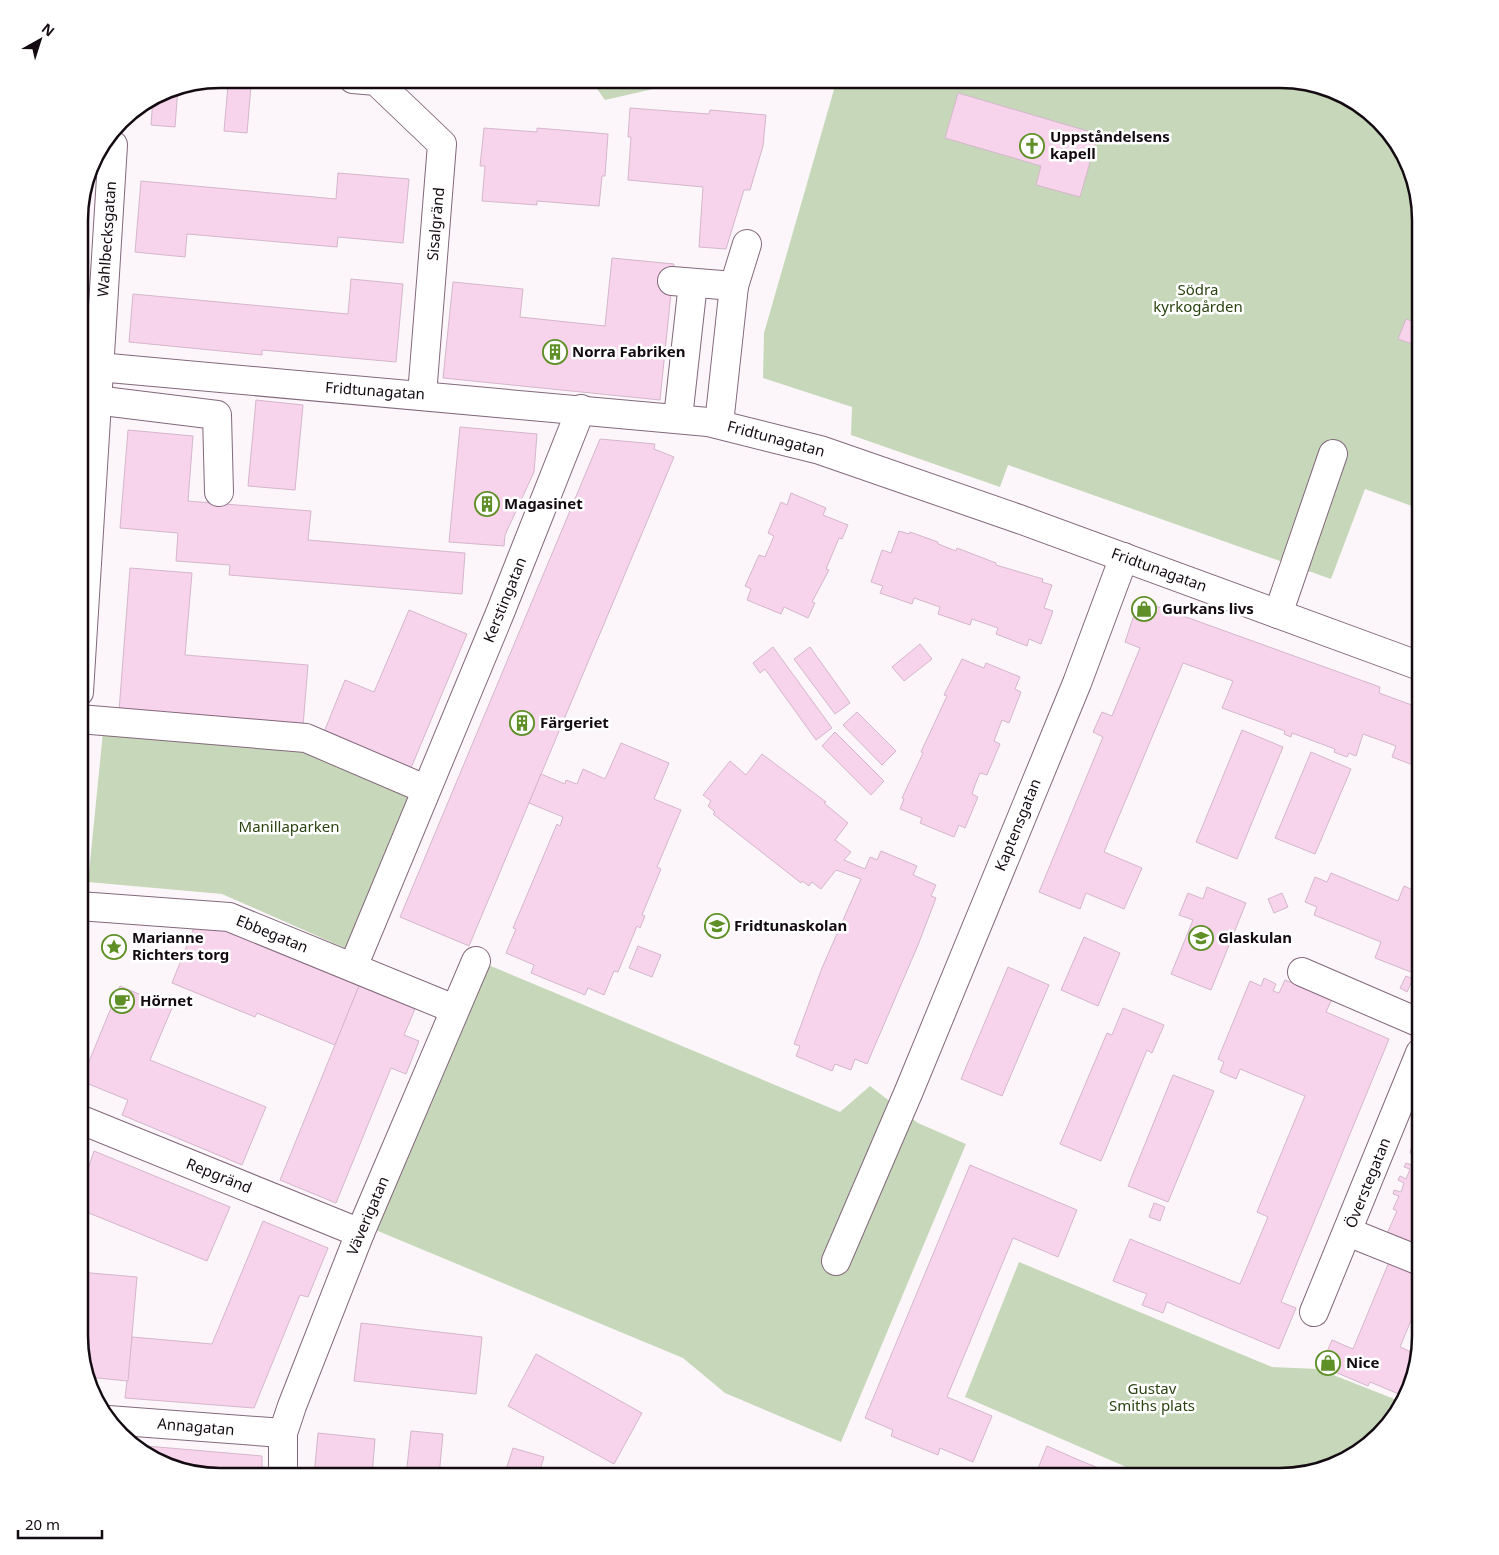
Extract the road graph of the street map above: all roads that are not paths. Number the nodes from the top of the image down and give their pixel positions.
1 (374, 88) edge
2 (108, 150) edge
3 (747, 244) dead end
4 (734, 286) junction
5 (98, 367) junction
6 (88, 395) edge
7 (422, 395) junction
8 (88, 398) edge
9 (581, 409) junction
10 (678, 418) junction
11 (720, 424) junction
12 (1333, 454) dead end
13 (219, 492) dead end
14 (1124, 557) junction
15 (1278, 614) junction
16 (1412, 663) edge
17 (88, 720) edge
18 (425, 789) junction
19 (88, 907) edge
20 (476, 961) dead end
21 (352, 967) junction
22 (1302, 972) dead end
23 (454, 1009) junction
24 (1412, 1020) edge
25 (1412, 1074) edge
26 (88, 1123) edge
27 (1348, 1232) junction
28 (360, 1233) junction
29 (1412, 1258) edge
30 (836, 1261) dead end
31 (1314, 1312) dead end
32 (119, 1421) edge
33 (283, 1433) junction
34 (283, 1468) edge

1 - 7 street, Sisalgränd
2 - 5 street, Wahlbecksgatan
3 - 4 street
4 - 10 street
4 - 11 street
5 - 6 street, Wahlbecksgatan
5 - 7 street, Fridtunagatan
7 - 9 street, Fridtunagatan
8 - 13 street
9 - 10 street, Fridtunagatan
9 - 18 street, Kerstingatan
10 - 11 street, Fridtunagatan
11 - 14 street, Fridtunagatan
12 - 15 street
14 - 15 street, Fridtunagatan
14 - 30 street, Kaptensgatan
15 - 16 street, Fridtunagatan
17 - 18 street
18 - 21 street, Kerstingatan
19 - 21 street, Ebbegatan
20 - 23 street, Väverigatan
21 - 23 street, Ebbegatan
22 - 24 street
23 - 28 street, Väverigatan
25 - 27 street, Överstegatan
26 - 28 street, Repgränd
27 - 29 street
27 - 31 street, Överstegatan
28 - 33 street, Väverigatan
32 - 33 street, Annagatan
33 - 34 street, Väverigatan

